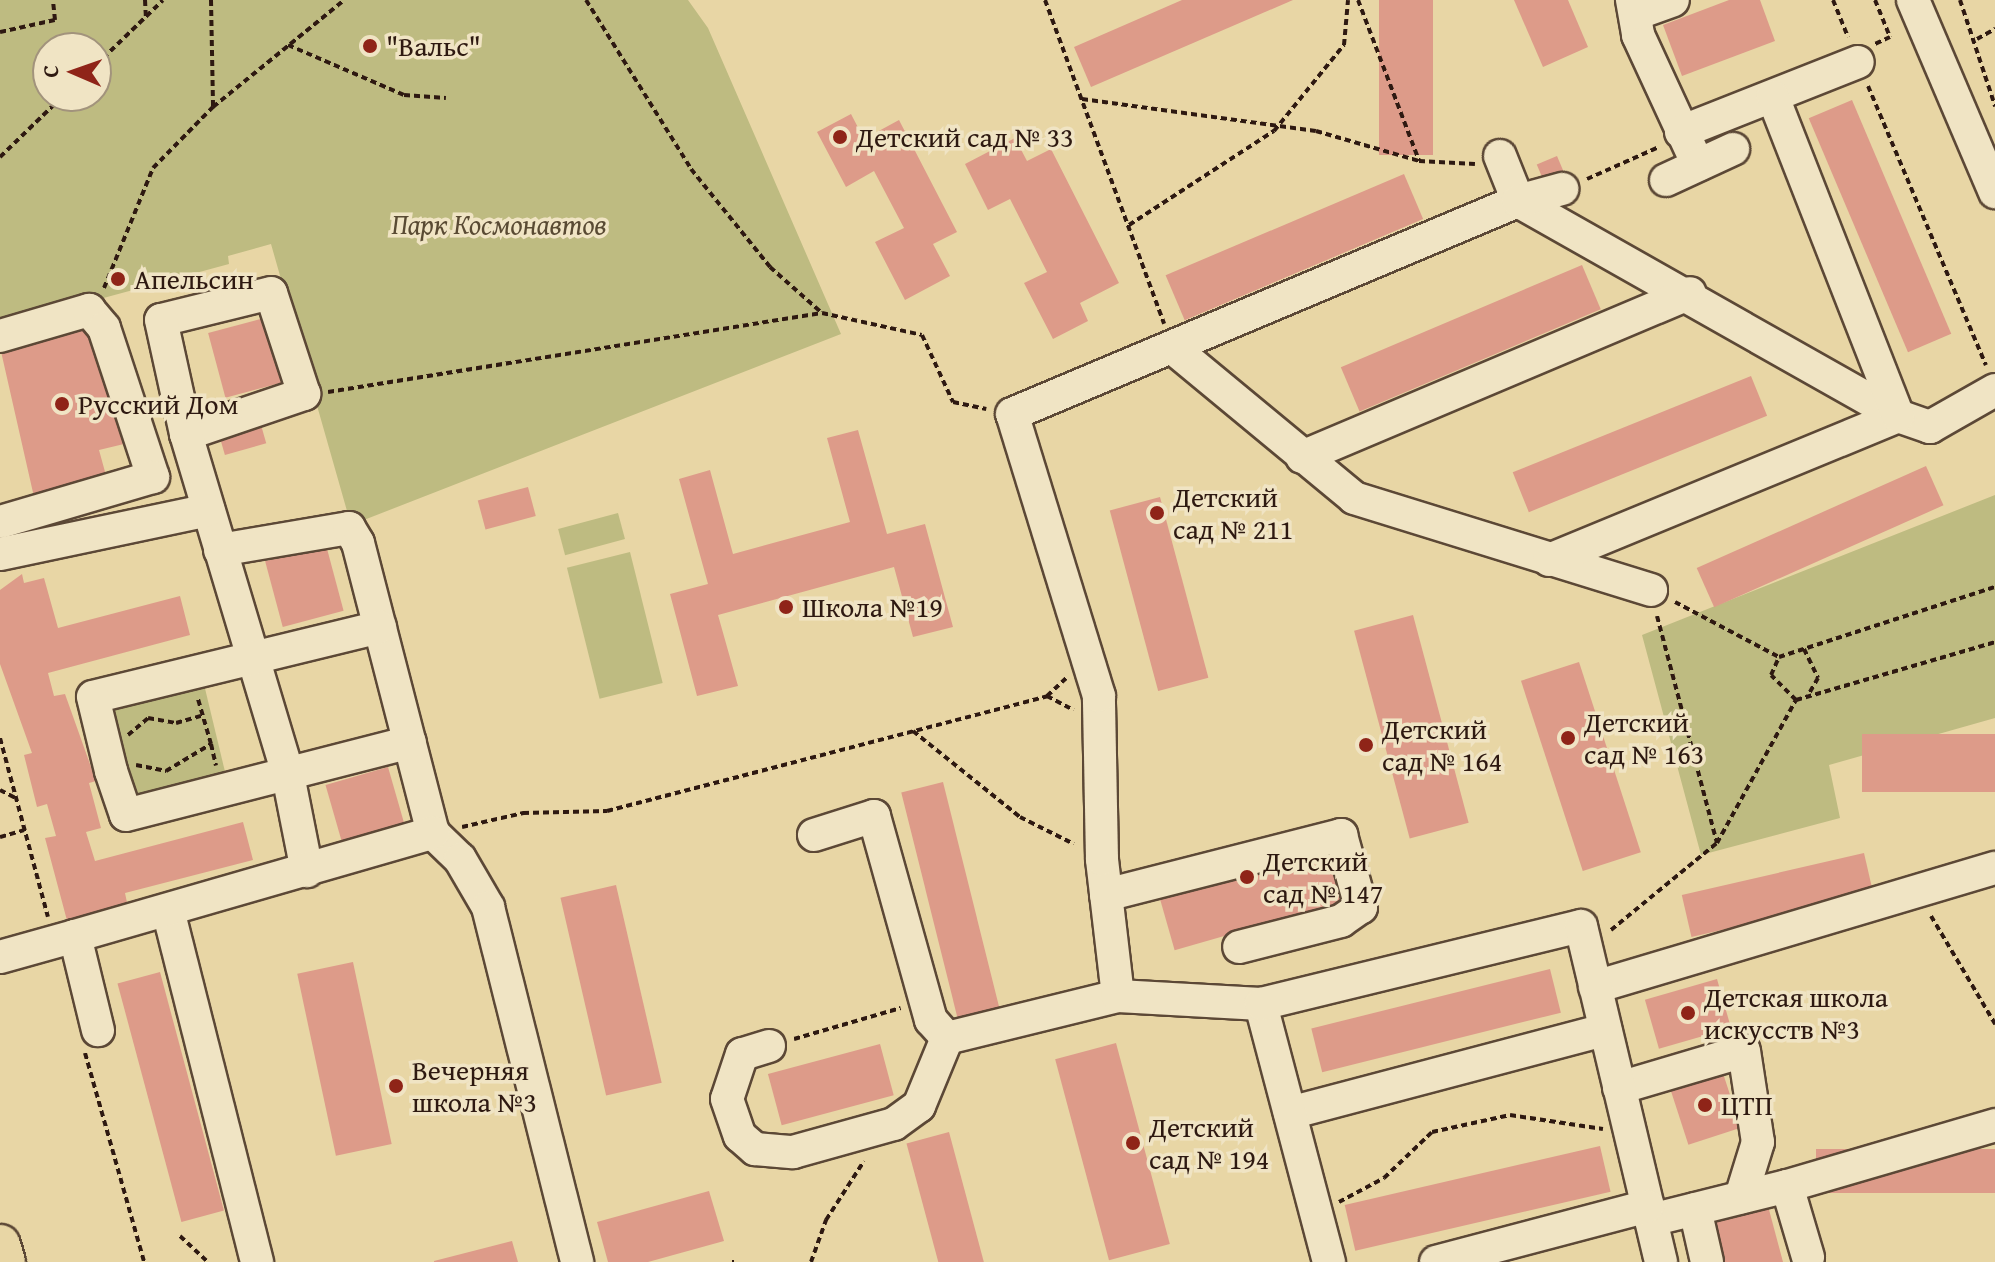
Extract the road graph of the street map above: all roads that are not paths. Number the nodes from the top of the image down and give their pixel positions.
1 (1673, 0) edge
2 (1913, 0) edge
3 (1635, 6) edge
4 (1856, 57) road end
5 (1773, 97) junction
6 (1681, 132) junction
7 (1733, 149) dead end
8 (1500, 156) road end
9 (1698, 165) junction
10 (1992, 175) edge
11 (1666, 180) dead end
12 (1562, 189) road end
13 (1518, 201) junction
14 (1690, 293) junction
15 (0, 336) edge
16 (1173, 348) junction
17 (1992, 381) edge
18 (1898, 416) junction
19 (186, 434) junction
20 (1302, 457) junction
21 (208, 510) junction
22 (0, 522) edge
23 (220, 550) junction
24 (0, 554) edge
25 (1549, 560) junction
26 (1651, 590) road end
27 (380, 627) junction
28 (252, 658) junction
29 (410, 742) junction
30 (288, 775) junction
31 (433, 833) junction
32 (814, 835) dead end
33 (1995, 868) edge
34 (307, 871) junction
35 (1106, 895) junction
36 (169, 914) junction
37 (75, 936) junction
38 (1239, 947) dead end
39 (0, 957) edge
40 (1595, 987) junction
41 (1118, 996) junction
42 (1261, 1004) junction
43 (98, 1030) dead end
44 (1605, 1030) junction
45 (947, 1038) junction
46 (769, 1046) road end
47 (1619, 1088) junction
48 (1290, 1113) junction
49 (1995, 1125) edge
50 (1787, 1186) junction
51 (1741, 1197) junction
52 (1695, 1209) junction
53 (1649, 1213) junction
54 (0, 1245) edge
55 (1808, 1257) dead end
56 (5, 1262) edge
57 (257, 1262) edge
58 (577, 1262) edge
59 (1329, 1262) edge
60 (1436, 1262) edge
61 (1661, 1262) edge
62 (1707, 1262) edge

1 - 3 street
2 - 10 street
3 - 6 street
4 - 5 street
5 - 6 street
5 - 18 street
6 - 9 street
7 - 9 street
8 - 13 street
9 - 11 street
12 - 13 street
13 - 14 street
13 - 16 street
14 - 18 street
14 - 20 street
15 - 22 street
16 - 20 street
16 - 35 street
17 - 18 street
18 - 25 street
19 - 19 street
19 - 21 street
20 - 25 street
21 - 23 street
21 - 24 street
23 - 27 street
23 - 28 street
25 - 26 street
27 - 28 street
27 - 29 street
28 - 30 street
28 - 30 street
29 - 30 street
29 - 31 street
30 - 34 street
31 - 34 street
31 - 58 street
32 - 45 street
33 - 40 street
34 - 36 street
35 - 38 street
35 - 41 street
36 - 37 street
36 - 57 street
37 - 39 street
37 - 43 street
40 - 42 street
40 - 44 street
41 - 42 street
41 - 45 street
42 - 48 street
44 - 47 street
44 - 48 street
45 - 46 street
47 - 51 street
47 - 53 street
48 - 59 street
49 - 50 street
50 - 51 street
50 - 55 street
51 - 52 street
52 - 53 street
52 - 62 street
53 - 60 street
53 - 61 street
54 - 56 main road

